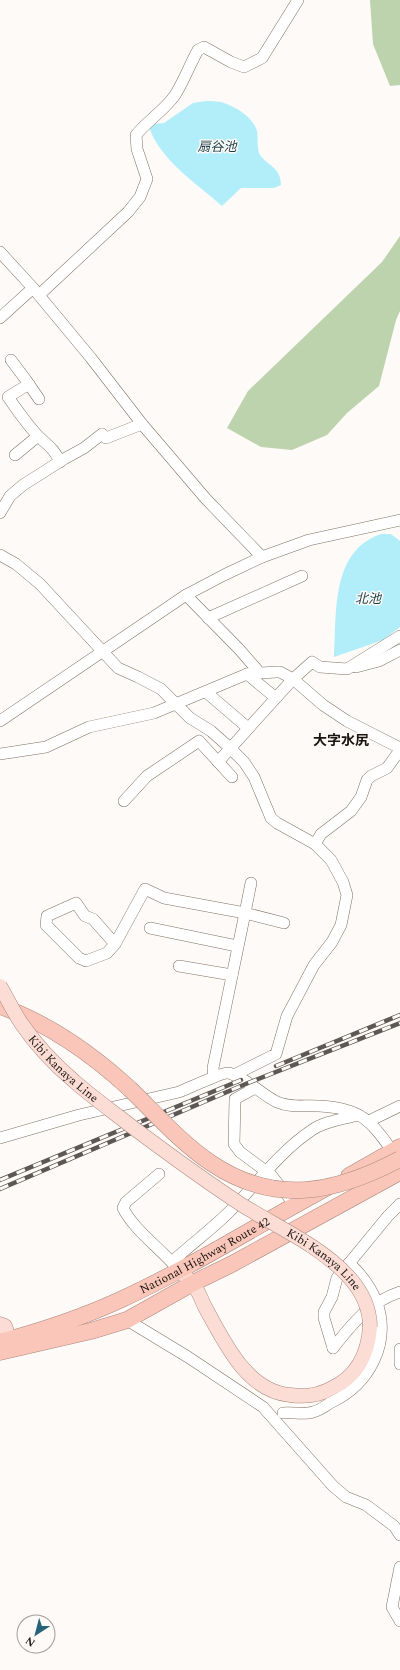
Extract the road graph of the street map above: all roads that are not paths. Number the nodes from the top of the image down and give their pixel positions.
1 (298, 0) edge
2 (0, 252) edge
3 (36, 292) junction
4 (0, 318) edge
5 (11, 360) dead end
6 (29, 384) junction
7 (38, 399) dead end
8 (142, 424) junction
9 (38, 436) junction
10 (15, 455) dead end
11 (60, 462) junction
12 (1, 509) edge
13 (399, 521) edge
14 (0, 555) edge
15 (262, 557) junction
16 (302, 576) dead end
17 (186, 595) junction
18 (208, 618) junction
19 (400, 636) edge
20 (400, 650) edge
21 (101, 651) junction
22 (347, 669) junction
23 (259, 672) junction
24 (247, 674) junction
25 (293, 679) junction
26 (206, 692) junction
27 (276, 698) junction
28 (177, 705) junction
29 (0, 721) edge
30 (248, 728) junction
31 (230, 748) junction
32 (400, 749) edge
33 (0, 754) edge
34 (218, 762) junction
35 (232, 777) dead end
36 (124, 801) dead end
37 (315, 844) junction
38 (251, 883) dead end
39 (245, 913) junction
40 (284, 922) dead end
41 (150, 928) dead end
42 (115, 944) junction
43 (237, 946) junction
44 (179, 966) dead end
45 (232, 975) junction
46 (0, 986) edge
47 (0, 1006) edge
48 (234, 1075) junction
49 (214, 1077) junction
50 (254, 1088) junction
51 (400, 1106) edge
52 (358, 1114) junction
53 (369, 1121) junction
54 (0, 1138) edge
55 (398, 1155) edge
56 (267, 1172) junction
57 (400, 1172) edge
58 (159, 1174) dead end
59 (400, 1204) edge
60 (294, 1205) junction
61 (349, 1263) junction
62 (175, 1266) junction
63 (193, 1283) junction
64 (400, 1292) edge
65 (377, 1302) junction
66 (127, 1320) junction
67 (0, 1324) edge
68 (6, 1346) edge
69 (400, 1348) edge
70 (400, 1364) edge
71 (295, 1396) junction
72 (280, 1418) junction
73 (400, 1535) edge
74 (400, 1567) edge
75 (400, 1621) edge

1 - 3 street
2 - 3 street
3 - 4 street
3 - 8 street
5 - 6 street
6 - 7 street
6 - 9 street
8 - 11 street
8 - 15 street
9 - 10 street
9 - 11 street
11 - 12 street
13 - 15 street
14 - 21 street
15 - 17 street
16 - 18 street
17 - 18 street
17 - 21 street
18 - 23 street
19 - 22 street
20 - 22 street
21 - 28 street
21 - 29 street
22 - 25 street
23 - 24 street
23 - 25 street
24 - 26 street
24 - 27 street
25 - 27 street
25 - 32 street
26 - 28 street
26 - 30 street
27 - 30 street
28 - 31 street
28 - 33 street
30 - 31 street
31 - 34 street
31 - 37 street
32 - 37 street
34 - 35 street
34 - 36 street
37 - 48 street
38 - 39 street
39 - 40 street
39 - 42 street
39 - 43 street
41 - 43 street
42 - 42 street
43 - 45 street
44 - 45 street
45 - 49 street
46 - 71 main road, Kibi Kanaya Line, bridge
47 - 55 highway, bridge
48 - 49 street
48 - 50 street
49 - 54 street
50 - 52 street
50 - 56 street
51 - 53 street
52 - 53 street
52 - 56 street
53 - 55 street
55 - 60 highway, National Highway Route 42
56 - 60 street
56 - 62 street
57 - 63 highway, National Highway Route 42
58 - 62 street
59 - 61 street
60 - 62 highway, National Highway Route 42
61 - 65 street
61 - 65 street
62 - 63 main road, Kibi Kanaya Line
62 - 68 highway, National Highway Route 42
63 - 66 highway, National Highway Route 42
63 - 71 main road, Kibi Kanaya Line
64 - 65 street
65 - 72 street
66 - 68 highway, National Highway Route 42
66 - 72 street
67 - 68 main road
69 - 70 street
71 - 72 street
72 - 73 street
74 - 75 street

